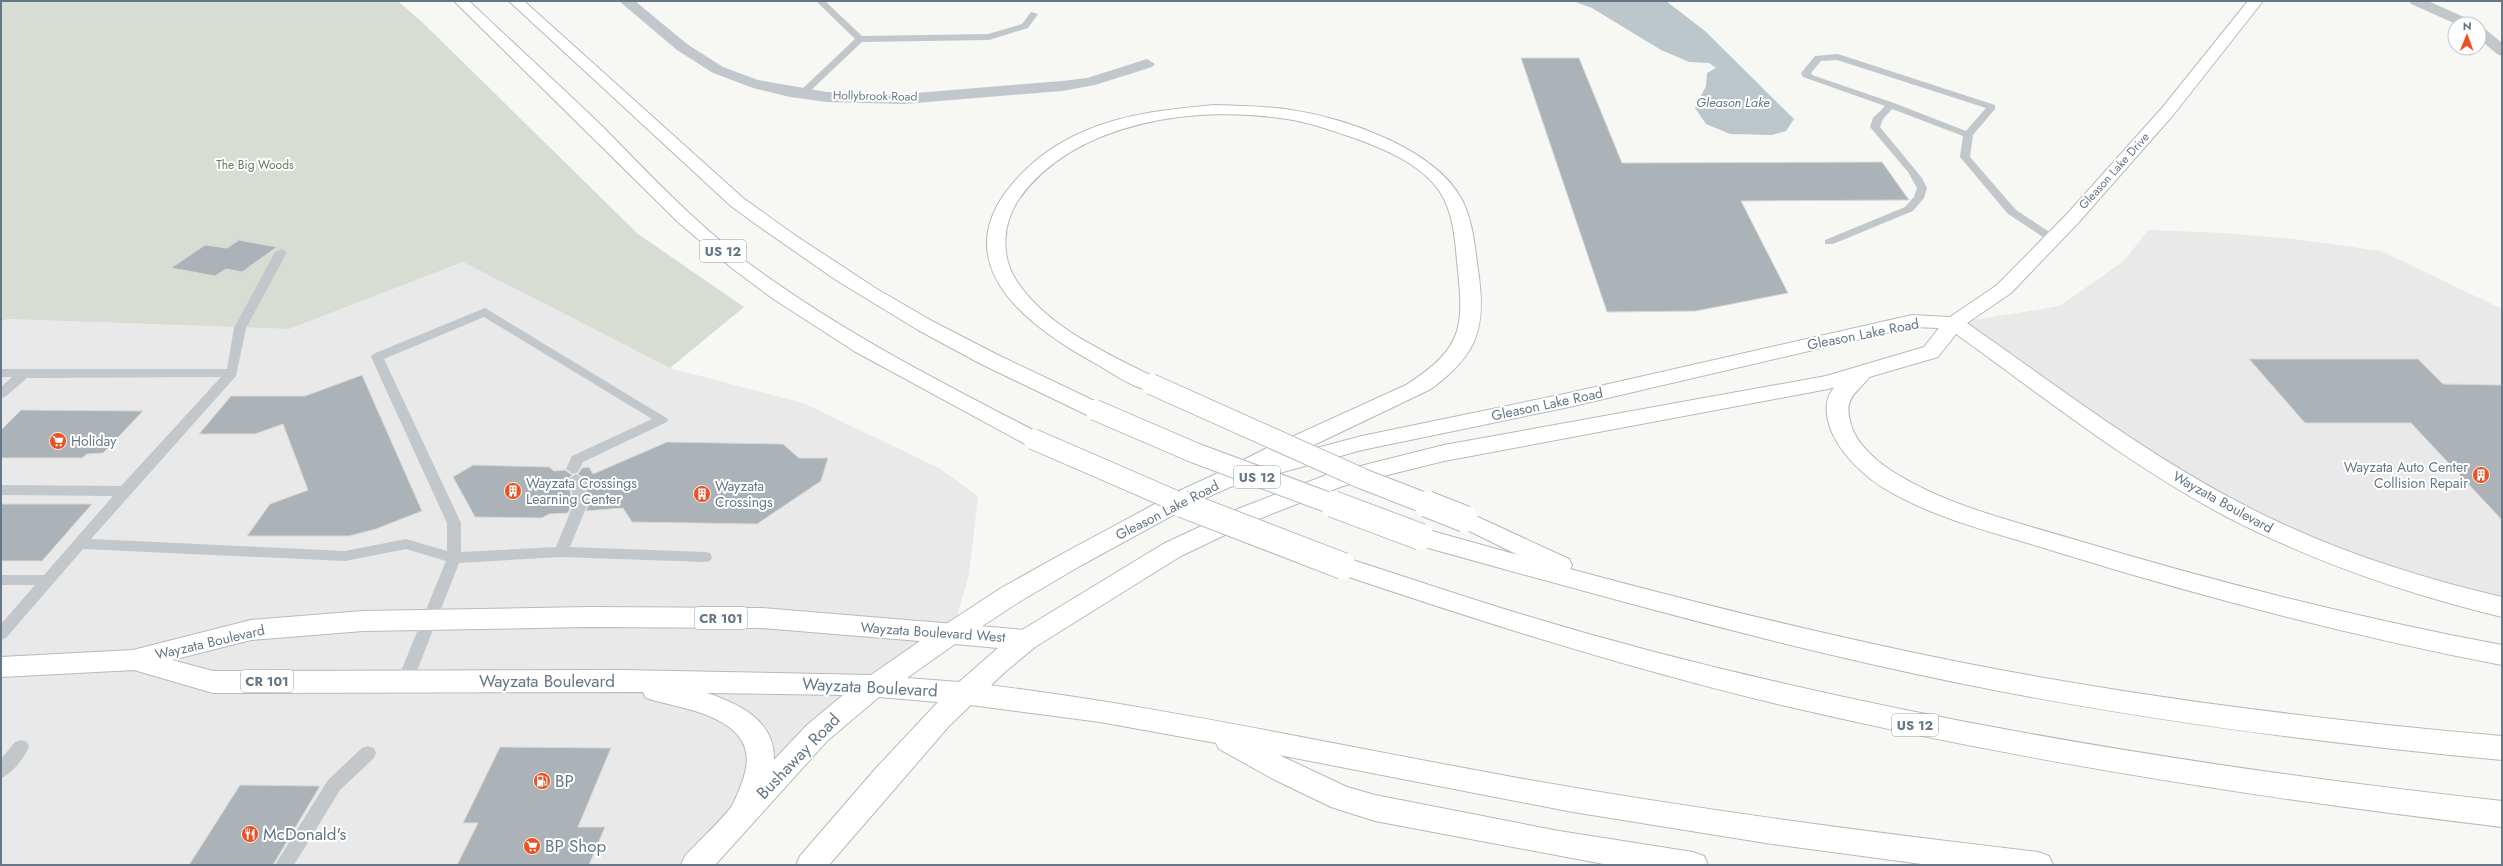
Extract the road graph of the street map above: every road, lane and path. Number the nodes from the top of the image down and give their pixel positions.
1 (461, 1) edge
2 (516, 1) edge
3 (626, 1) edge
4 (820, 1) edge
5 (2256, 1) edge
6 (2416, 1) edge
7 (1034, 14) dead end
8 (2450, 16) edge
9 (2487, 38) edge
10 (860, 39) junction
11 (2502, 51) edge
12 (1147, 64) dead end
13 (803, 93) junction
14 (1891, 105) junction
15 (1968, 135) junction
16 (2053, 238) junction
17 (1829, 242) dead end
18 (281, 252) dead end
19 (1954, 323) junction
20 (1, 373) edge
21 (232, 373) junction
22 (1862, 373) junction
23 (24, 374) junction
24 (1, 394) edge
25 (1222, 482) junction
26 (1, 490) edge
27 (125, 490) junction
28 (78, 544) junction
29 (561, 552) junction
30 (705, 557) dead end
31 (454, 558) junction
32 (1, 580) edge
33 (47, 580) junction
34 (1609, 590) junction
35 (2502, 607) edge
36 (431, 619) junction
37 (840, 625) joint
38 (1, 634) edge
39 (952, 634) junction
40 (1026, 640) junction
41 (2502, 655) edge
42 (133, 660) junction
43 (1, 667) edge
44 (405, 681) junction
45 (621, 681) junction
46 (877, 685) junction
47 (963, 693) junction
48 (1212, 732) junction
49 (21, 747) dead end
50 (2502, 748) edge
51 (368, 753) dead end
52 (1, 771) edge
53 (2502, 814) edge
54 (741, 817) junction
55 (284, 865) edge
56 (696, 865) edge
57 (811, 865) edge
58 (1693, 865) edge
59 (2038, 865) edge

1 - 53 main road, US 12, bridge
2 - 34 main road, US 12, bridge
3 - 13 street, Hollybrook Road
4 - 10 lane
5 - 16 main road, Gleason Lake Drive
6 - 8 street
7 - 10 lane
9 - 11 street
10 - 13 lane
12 - 13 street, Hollybrook Road
14 - 15 lane
14 - 15 lane
14 - 17 lane
15 - 16 lane
16 - 19 main road, Gleason Lake Drive
18 - 21 lane
19 - 22 main road, Gleason Lake Road
19 - 25 main road, Gleason Lake Road
19 - 35 main road, Wayzata Boulevard
20 - 23 lane
21 - 23 lane
21 - 27 lane
22 - 40 main road, Gleason Lake Road
22 - 41 main road
23 - 24 lane
25 - 34 main road, bridge
25 - 39 main road, Gleason Lake Road
26 - 27 lane
27 - 28 lane
28 - 31 lane
28 - 33 lane
29 - 30 lane
29 - 31 lane
29 - 31 lane
31 - 36 lane
32 - 33 lane
33 - 38 lane
34 - 50 main road, US 12
36 - 37 main road, Wayzata Boulevard / CR 101
36 - 42 main road, Wayzata Boulevard / CR 101
36 - 44 lane
37 - 39 main road, Wayzata Boulevard West / CR 101
39 - 40 main road, Wayzata Boulevard West / CR 101
39 - 46 main road, Bushaway Road
40 - 47 main road
42 - 43 main road, Wayzata Boulevard / CR 101
42 - 44 main road, Wayzata Boulevard / CR 101
44 - 45 main road, Wayzata Boulevard / CR 101
45 - 46 main road, Wayzata Boulevard
45 - 54 main road, CR 101
46 - 47 main road, Wayzata Boulevard
46 - 54 main road, Bushaway Road
47 - 48 main road, Wayzata Boulevard
47 - 57 main road
48 - 58 main road
48 - 59 main road, Wayzata Boulevard
49 - 52 lane
51 - 55 lane
54 - 56 main road, Bushaway Road

